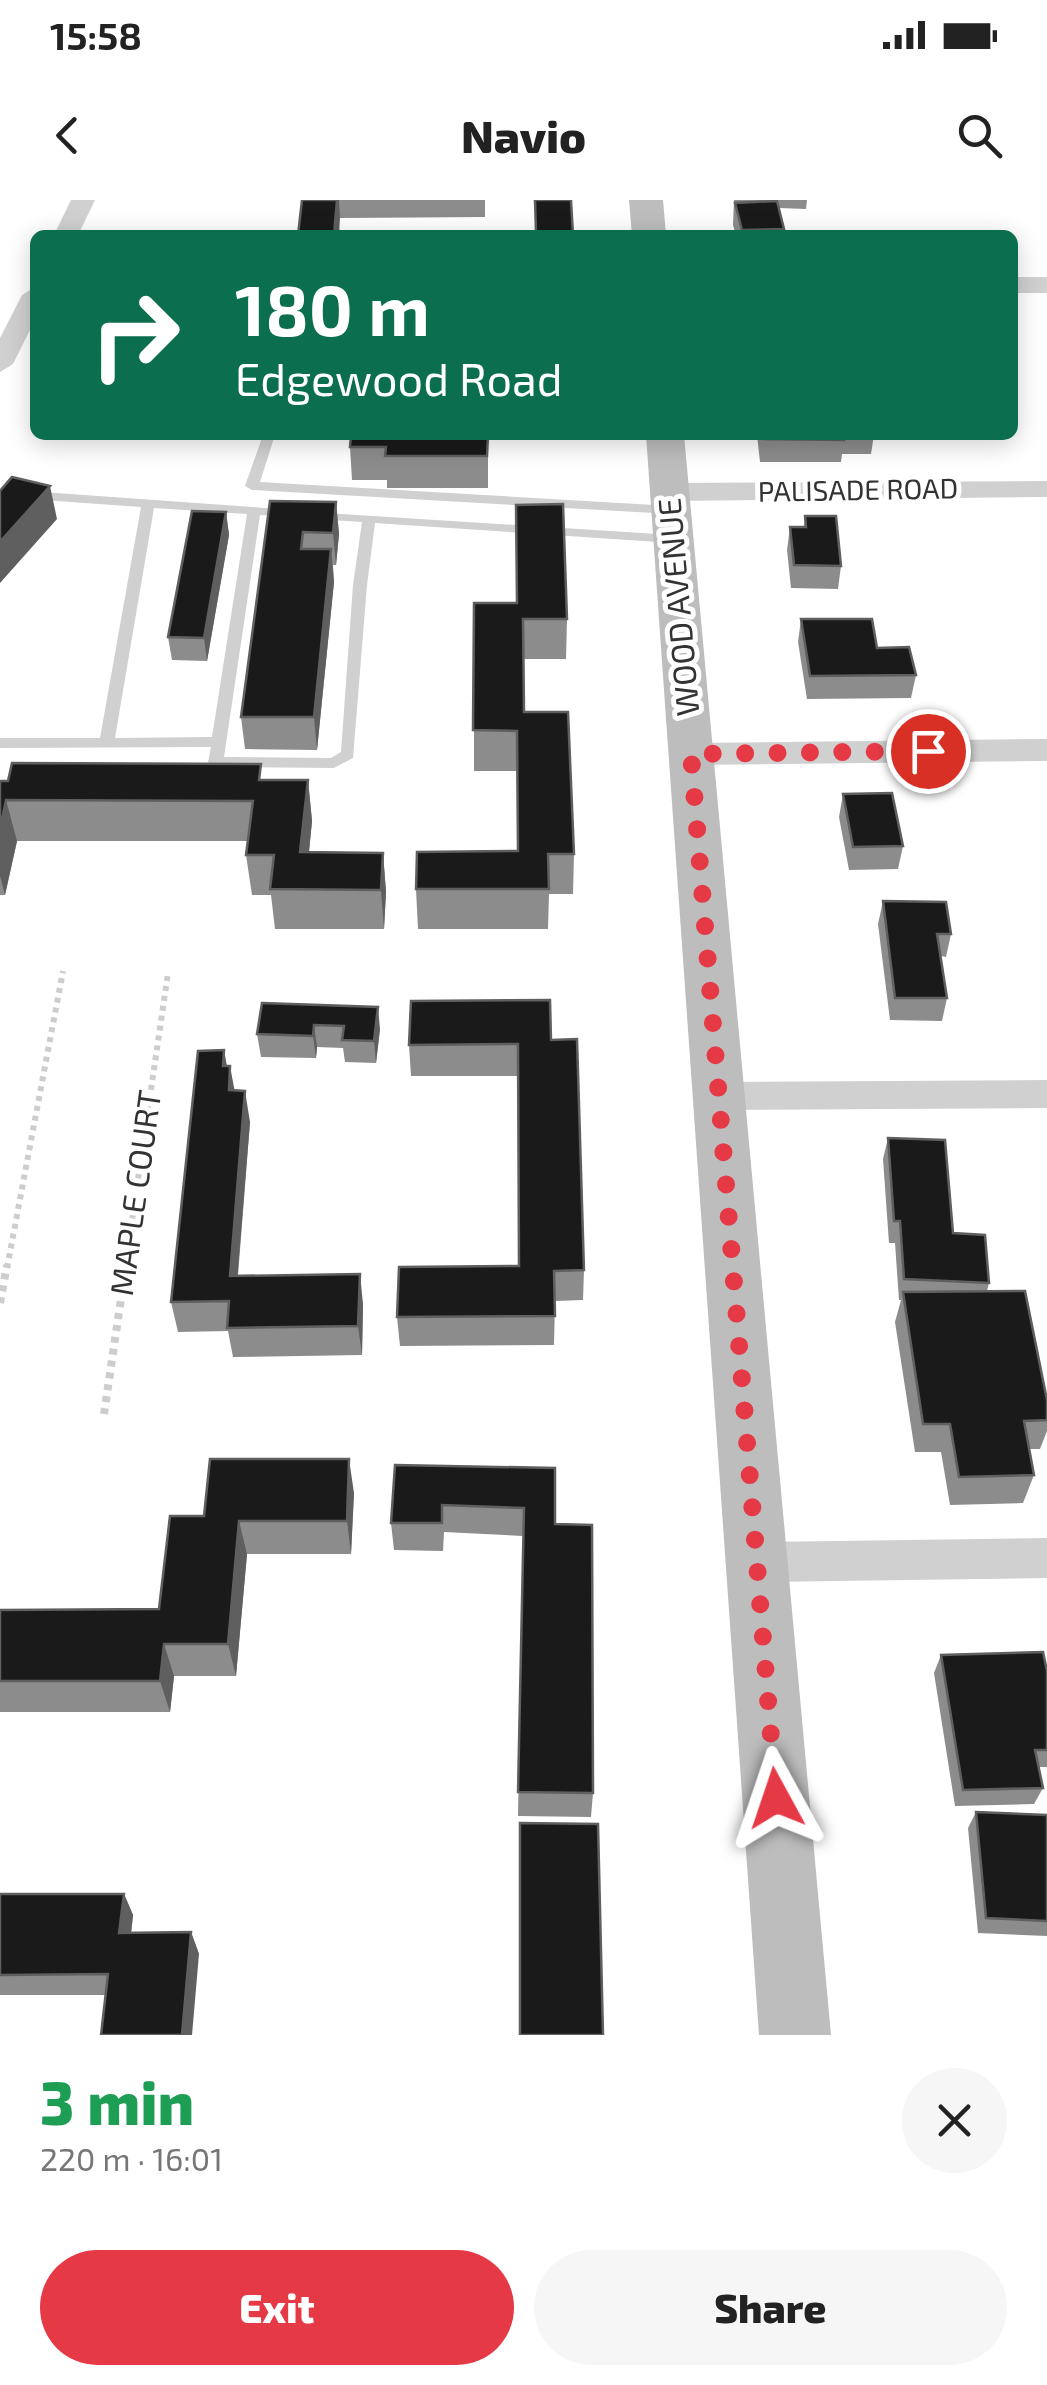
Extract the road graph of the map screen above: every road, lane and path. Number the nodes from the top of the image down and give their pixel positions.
1 (83, 200) edge
2 (646, 200) edge
3 (68, 230) edge
4 (649, 230) edge
5 (1018, 284) edge
6 (1047, 284) edge
7 (30, 305) edge
8 (0, 364) edge
9 (267, 440) edge
10 (665, 440) edge
11 (1047, 488) edge
12 (0, 494) edge
13 (148, 504) junction
14 (254, 511) junction
15 (671, 514) junction
16 (369, 518) junction
17 (219, 742) junction
18 (0, 743) edge
19 (107, 743) junction
20 (1047, 750) edge
21 (691, 754) junction
22 (62, 971) dead end
23 (168, 973) dead end
24 (1047, 1094) edge
25 (718, 1096) junction
26 (0, 1303) edge
27 (104, 1414) dead end
28 (1047, 1558) edge
29 (756, 1562) junction
30 (794, 2035) edge

1 - 3 street
2 - 4 main road
5 - 6 street
7 - 8 street
9 - 15 lane
10 - 15 main road, WOOD AVENUE
11 - 15 street, PALISADE ROAD
12 - 13 lane
13 - 14 lane
13 - 19 lane
14 - 16 lane
14 - 17 lane
15 - 16 lane
15 - 21 main road, WOOD AVENUE
16 - 17 lane
17 - 19 lane
18 - 19 lane
20 - 21 street
21 - 25 main road, WOOD AVENUE
22 - 26 path
23 - 27 path, MAPLE COURT
24 - 25 street
25 - 29 main road, WOOD AVENUE
28 - 29 street
29 - 30 main road, WOOD AVENUE

